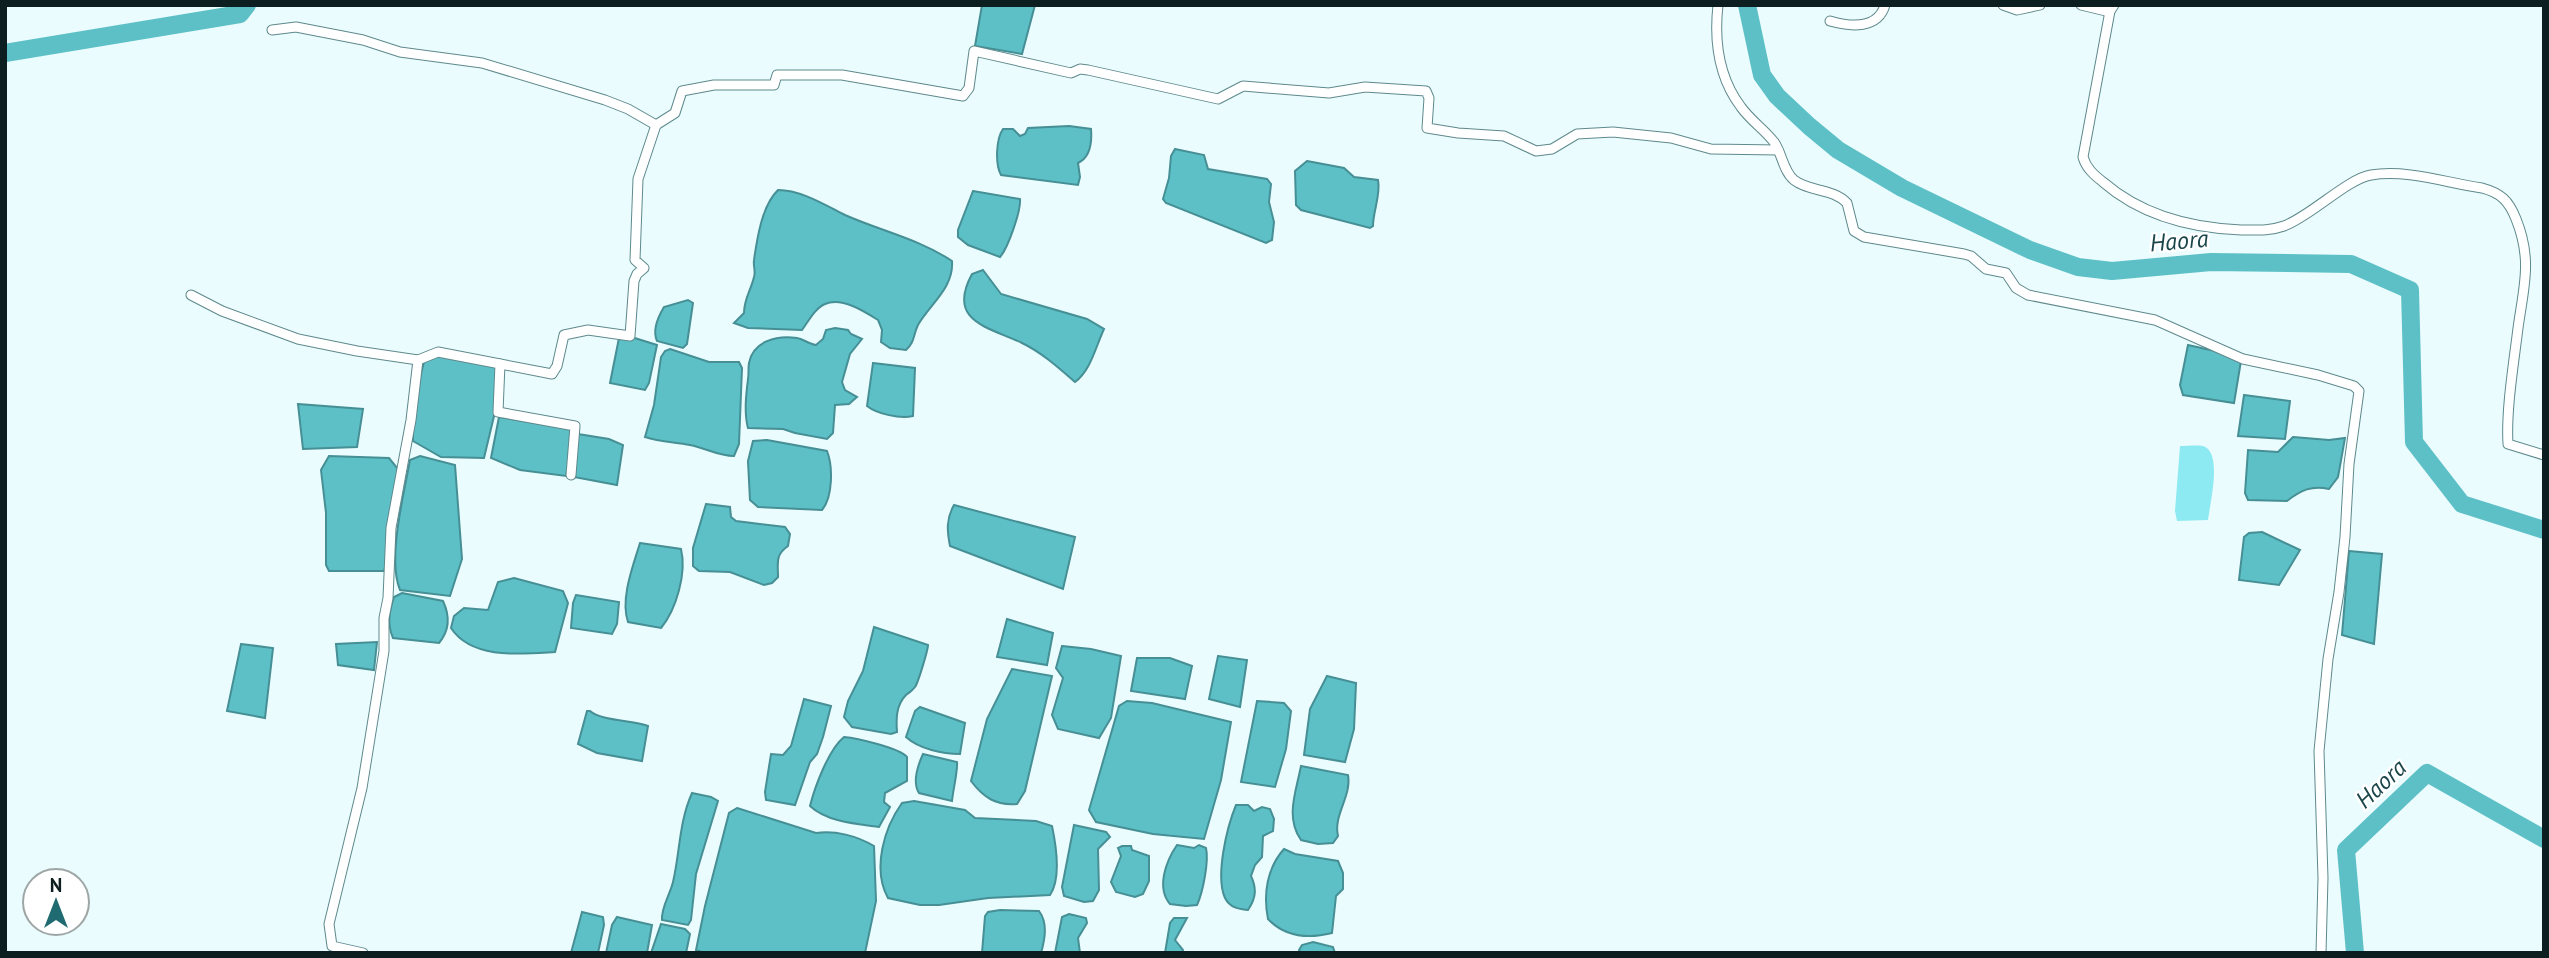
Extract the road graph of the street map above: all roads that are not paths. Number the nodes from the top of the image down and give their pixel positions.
1 (1718, 5) edge
2 (1885, 5) edge
3 (2003, 5) edge
4 (2040, 5) edge
5 (2081, 5) edge
6 (2112, 8) edge
7 (1830, 20) dead end
8 (272, 30) dead end
9 (656, 125) junction
10 (1778, 150) junction
11 (191, 296) dead end
12 (418, 360) junction
13 (500, 364) junction
14 (2544, 455) edge
15 (571, 475) dead end
16 (363, 953) edge
17 (2321, 953) edge

1 - 10 street
2 - 7 street
3 - 4 street
5 - 6 street
6 - 14 street
8 - 9 street
9 - 10 street
9 - 13 street
10 - 17 street
11 - 12 street
12 - 13 street
12 - 16 street
13 - 15 street

